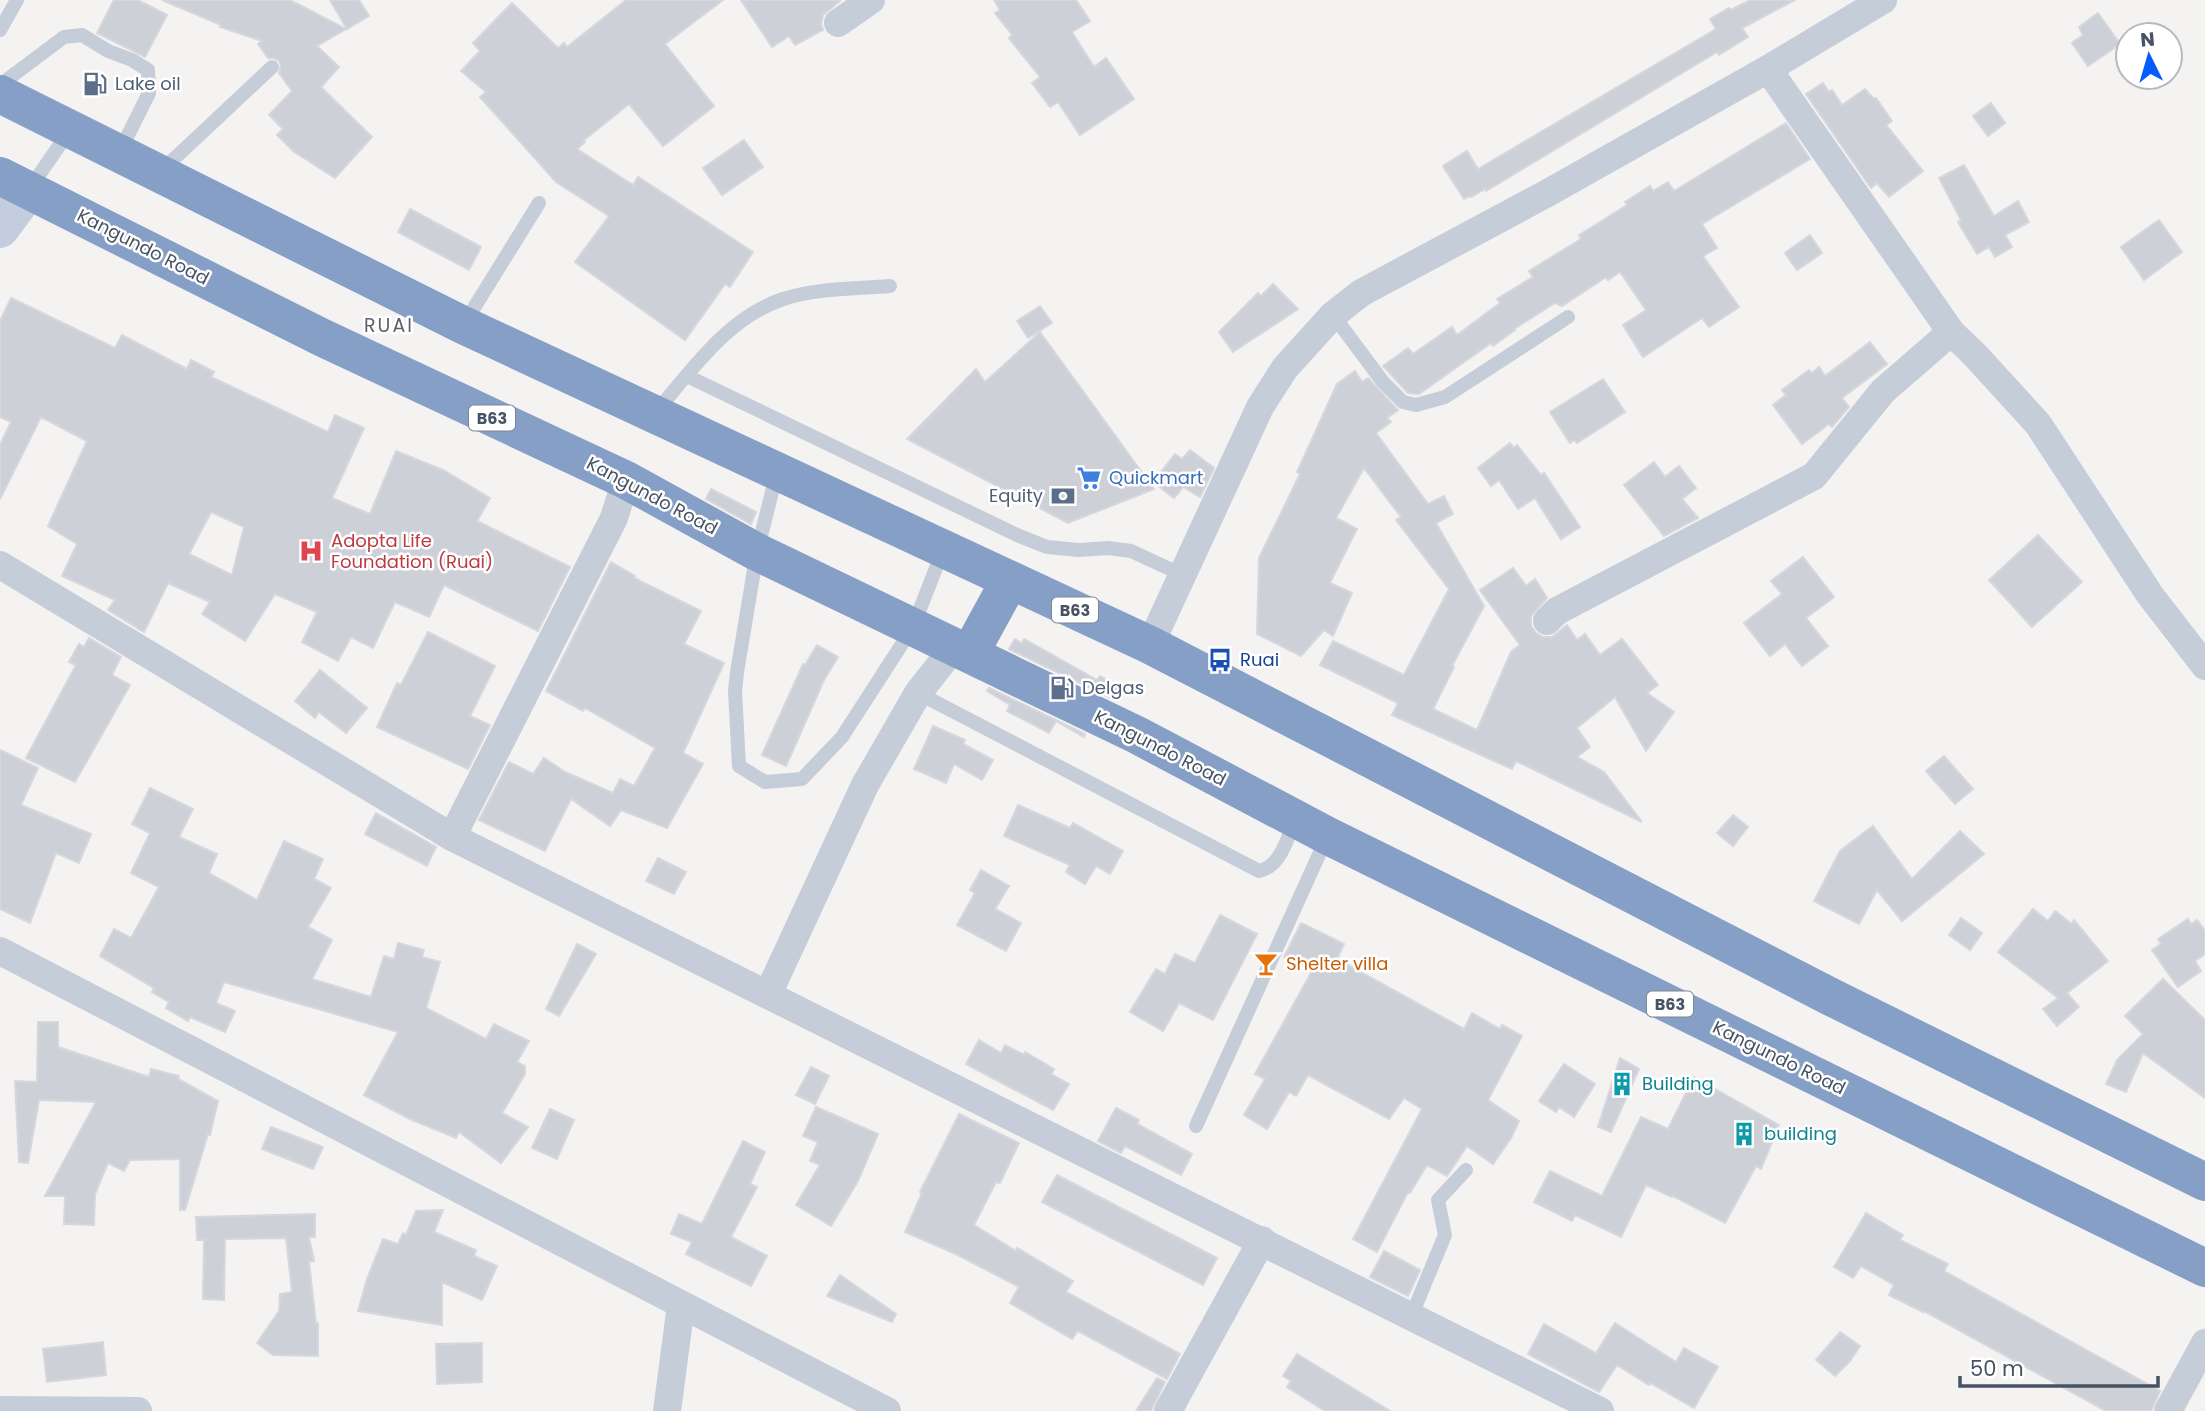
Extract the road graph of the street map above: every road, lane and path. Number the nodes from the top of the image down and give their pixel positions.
1 (17, 0) edge
2 (870, 0) edge
3 (1883, 0) edge
4 (838, 23) dead end
5 (0, 30) edge
6 (272, 67) dead end
7 (1768, 69) junction
8 (0, 85) edge
9 (0, 94) edge
10 (70, 129) junction
11 (119, 153) junction
12 (159, 173) junction
13 (15, 183) edge
14 (539, 202) dead end
15 (0, 229) edge
16 (891, 286) dead end
17 (1333, 314) junction
18 (1567, 317) dead end
19 (463, 325) junction
20 (1951, 332) junction
21 (687, 376) junction
22 (655, 413) junction
23 (777, 470) junction
24 (626, 481) junction
25 (944, 548) junction
26 (757, 552) junction
27 (0, 565) edge
28 (1183, 575) junction
29 (1010, 580) junction
30 (1547, 621) dead end
31 (913, 627) junction
32 (1150, 645) junction
33 (962, 650) junction
34 (2205, 666) edge
35 (918, 694) junction
36 (1312, 827) junction
37 (452, 836) junction
38 (0, 951) edge
39 (768, 994) junction
40 (1196, 1126) dead end
41 (1466, 1170) dead end
42 (2205, 1182) edge
43 (1262, 1240) junction
44 (2205, 1268) edge
45 (681, 1305) junction
46 (1411, 1317) junction
47 (2205, 1343) edge
48 (0, 1410) edge
49 (138, 1411) edge
50 (667, 1411) edge
51 (887, 1411) edge
52 (1168, 1411) edge
53 (1600, 1411) edge
54 (2168, 1411) edge

1 - 5 lane
2 - 4 street
3 - 7 street
6 - 12 lane
7 - 17 street
7 - 20 street
8 - 11 lane
9 - 10 highway, B63
10 - 11 highway, B63
10 - 13 lane
11 - 12 highway, B63
12 - 19 highway, B63
13 - 15 street
13 - 24 highway, Kangundo Road / B63
14 - 19 lane
16 - 21 lane
17 - 18 lane
17 - 28 street
19 - 22 highway, B63
20 - 30 street
20 - 34 street
21 - 22 lane
21 - 28 lane
22 - 23 highway, B63
23 - 25 highway, B63
23 - 26 lane
24 - 26 highway, Kangundo Road / B63
24 - 37 street
25 - 29 highway, B63
25 - 31 lane
26 - 31 highway, Kangundo Road / B63
26 - 31 lane
27 - 37 street
28 - 32 street
29 - 32 highway, B63
29 - 33 highway
31 - 33 highway, Kangundo Road / B63
32 - 42 highway, B63
33 - 35 street
33 - 36 highway, Kangundo Road / B63
35 - 36 lane
35 - 39 street
36 - 40 lane
36 - 44 highway, Kangundo Road / B63
37 - 39 street
38 - 45 street
39 - 43 street
41 - 46 lane
43 - 46 street
43 - 52 street
45 - 50 street
45 - 51 street
46 - 53 street
47 - 54 street
48 - 49 street

